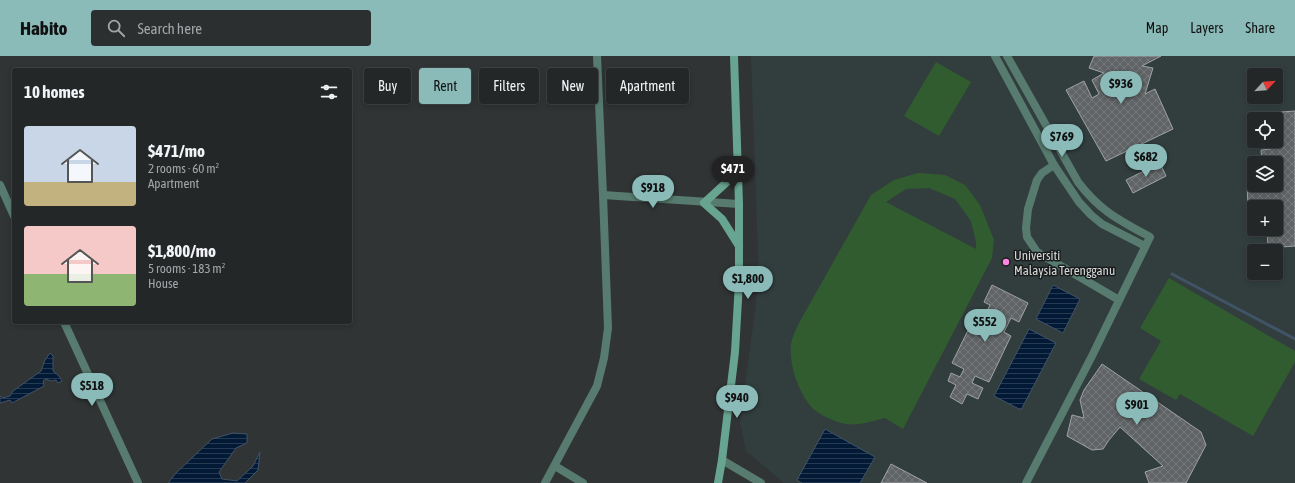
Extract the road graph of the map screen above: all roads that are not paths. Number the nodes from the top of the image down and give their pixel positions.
1 (596, 56) edge
2 (734, 56) edge
3 (995, 56) edge
4 (1007, 56) edge
5 (738, 159) junction
6 (1054, 165) junction
7 (0, 185) edge
8 (603, 195) junction
9 (704, 203) junction
10 (739, 204) junction
11 (12, 212) edge
12 (1145, 246) junction
13 (740, 247) junction
14 (1119, 300) junction
15 (65, 324) edge
16 (722, 460) junction
17 (555, 466) junction
18 (138, 483) edge
19 (545, 483) edge
20 (583, 483) edge
21 (718, 483) edge
22 (761, 483) edge
23 (1026, 483) edge

1 - 8 street
2 - 5 main road
3 - 6 street
4 - 12 street
5 - 9 main road
5 - 10 main road
6 - 12 street
6 - 14 street
7 - 11 street
8 - 9 street
8 - 17 street
9 - 10 street
9 - 13 main road
10 - 13 main road
12 - 14 street
13 - 16 main road
14 - 23 street
15 - 18 street
16 - 21 main road
16 - 22 street
17 - 19 street
17 - 20 street

